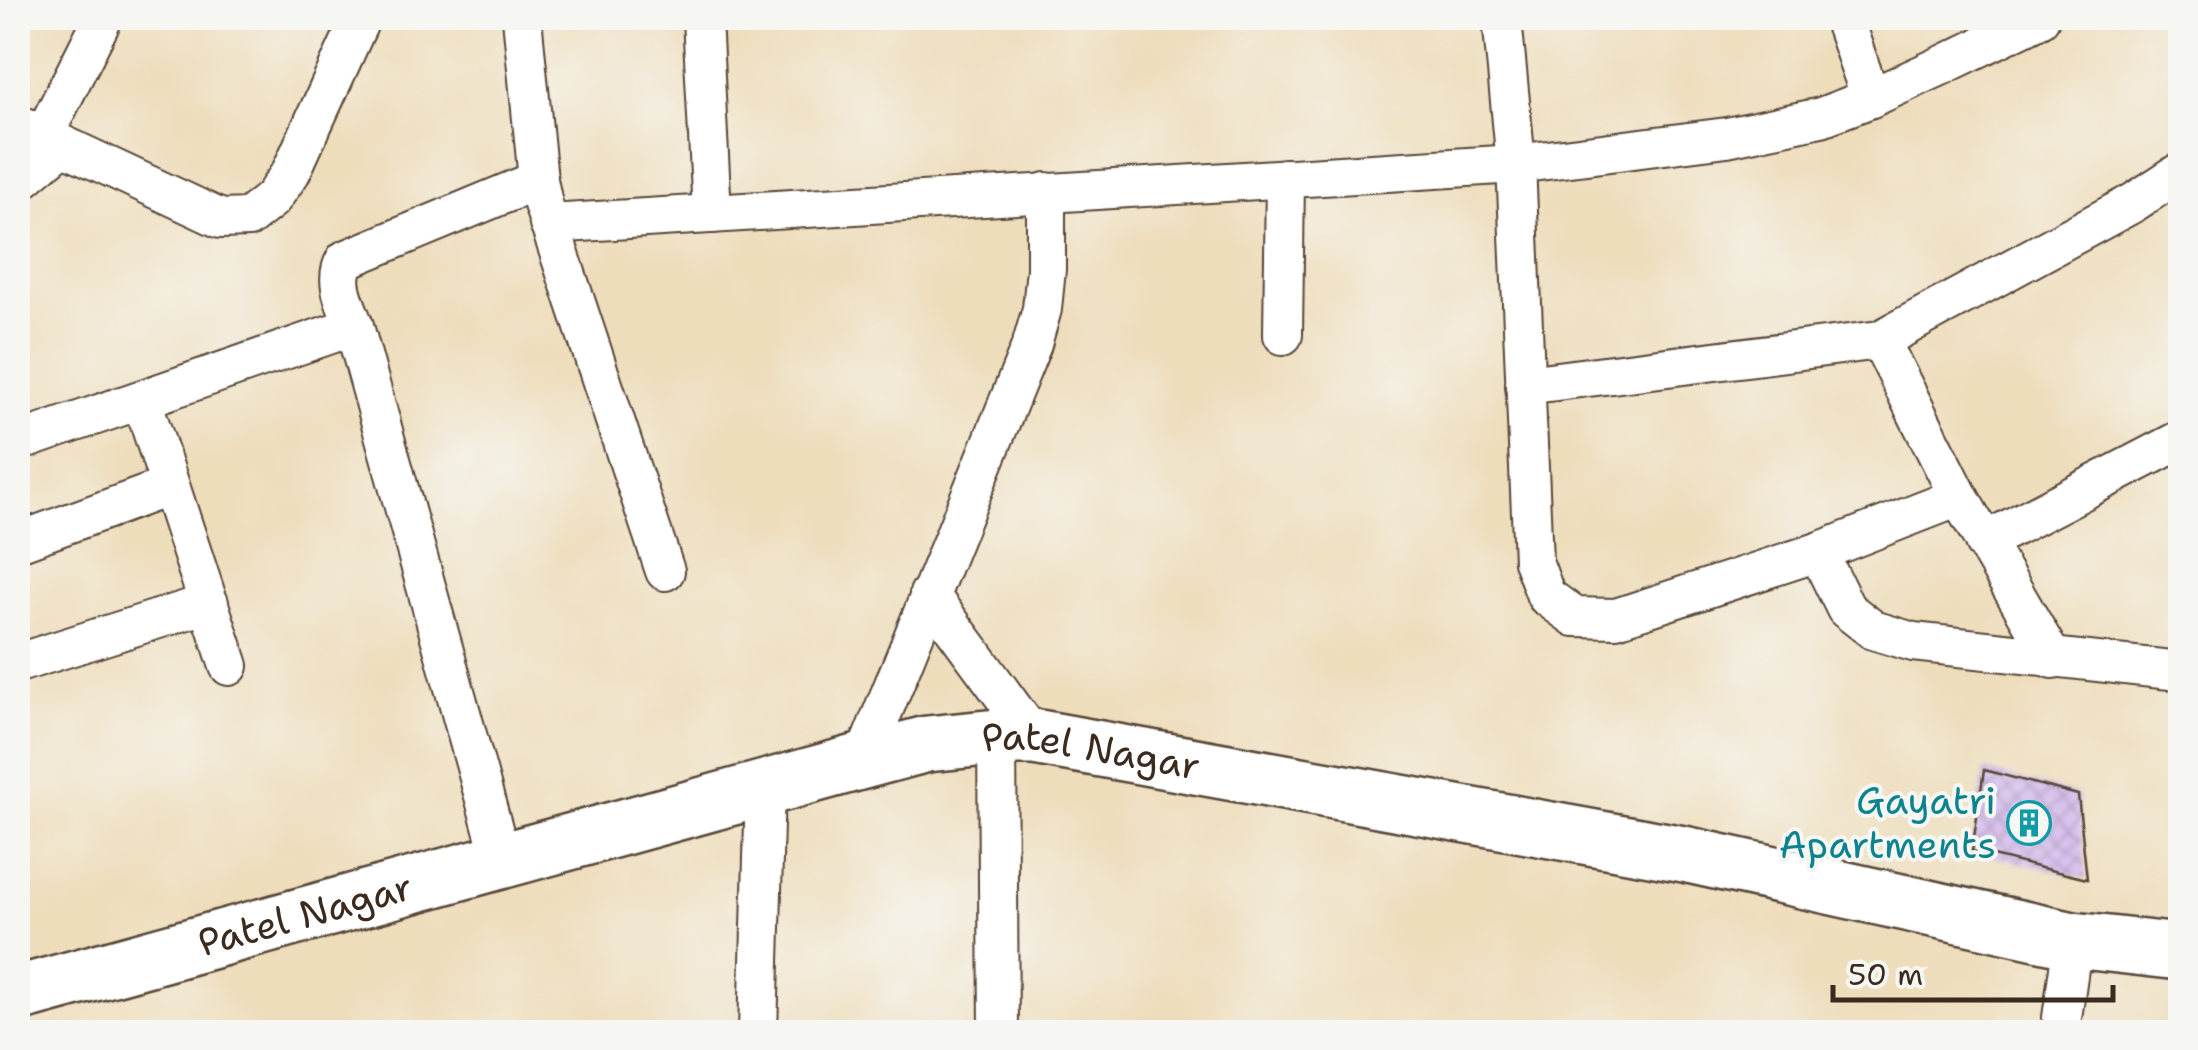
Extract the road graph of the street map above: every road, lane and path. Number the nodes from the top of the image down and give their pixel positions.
1 (103, 18) edge
2 (361, 18) edge
3 (522, 18) edge
4 (702, 18) edge
5 (1502, 18) edge
6 (1843, 18) edge
7 (2040, 18) edge
8 (1872, 98) junction
9 (41, 136) edge
10 (1516, 164) junction
11 (2180, 172) edge
12 (1285, 178) junction
13 (538, 180) junction
14 (18, 183) edge
15 (1046, 192) junction
16 (712, 214) junction
17 (549, 224) junction
18 (354, 326) junction
19 (1283, 335) dead end
20 (1880, 340) junction
21 (1525, 385) junction
22 (142, 400) junction
23 (2180, 440) edge
24 (18, 442) edge
25 (170, 486) junction
26 (1960, 497) junction
27 (18, 542) edge
28 (1984, 542) junction
29 (1818, 552) junction
30 (665, 572) dead end
31 (930, 594) junction
32 (208, 603) junction
33 (2053, 659) junction
34 (18, 663) edge
35 (229, 666) dead end
36 (2180, 671) edge
37 (1016, 737) junction
38 (863, 760) junction
39 (765, 788) junction
40 (502, 861) junction
41 (2073, 940) junction
42 (2180, 952) edge
43 (18, 994) edge
44 (758, 1032) edge
45 (999, 1032) edge
46 (2060, 1032) edge

1 - 9 street
2 - 9 street
3 - 13 street
4 - 16 street
5 - 10 street
6 - 8 street
7 - 8 street
8 - 10 street
9 - 14 street
10 - 12 street
10 - 21 street
11 - 20 street
12 - 15 street
12 - 19 street
13 - 17 street
13 - 18 street
15 - 16 street
15 - 31 street
16 - 17 street
17 - 30 street
18 - 22 street
18 - 40 street
20 - 21 street
20 - 26 street
21 - 29 street
22 - 24 street
22 - 25 street
23 - 28 street
25 - 27 street
25 - 32 street
26 - 28 street
26 - 29 street
28 - 33 street
29 - 33 street
31 - 37 street
31 - 38 street
32 - 34 street
32 - 35 street
33 - 36 street
37 - 38 street, Patel Nagar
37 - 41 street, Patel Nagar
37 - 45 street
38 - 39 street, Patel Nagar
39 - 40 street, Patel Nagar
39 - 44 street
40 - 43 street, Patel Nagar
41 - 42 street, Patel Nagar
41 - 46 street

